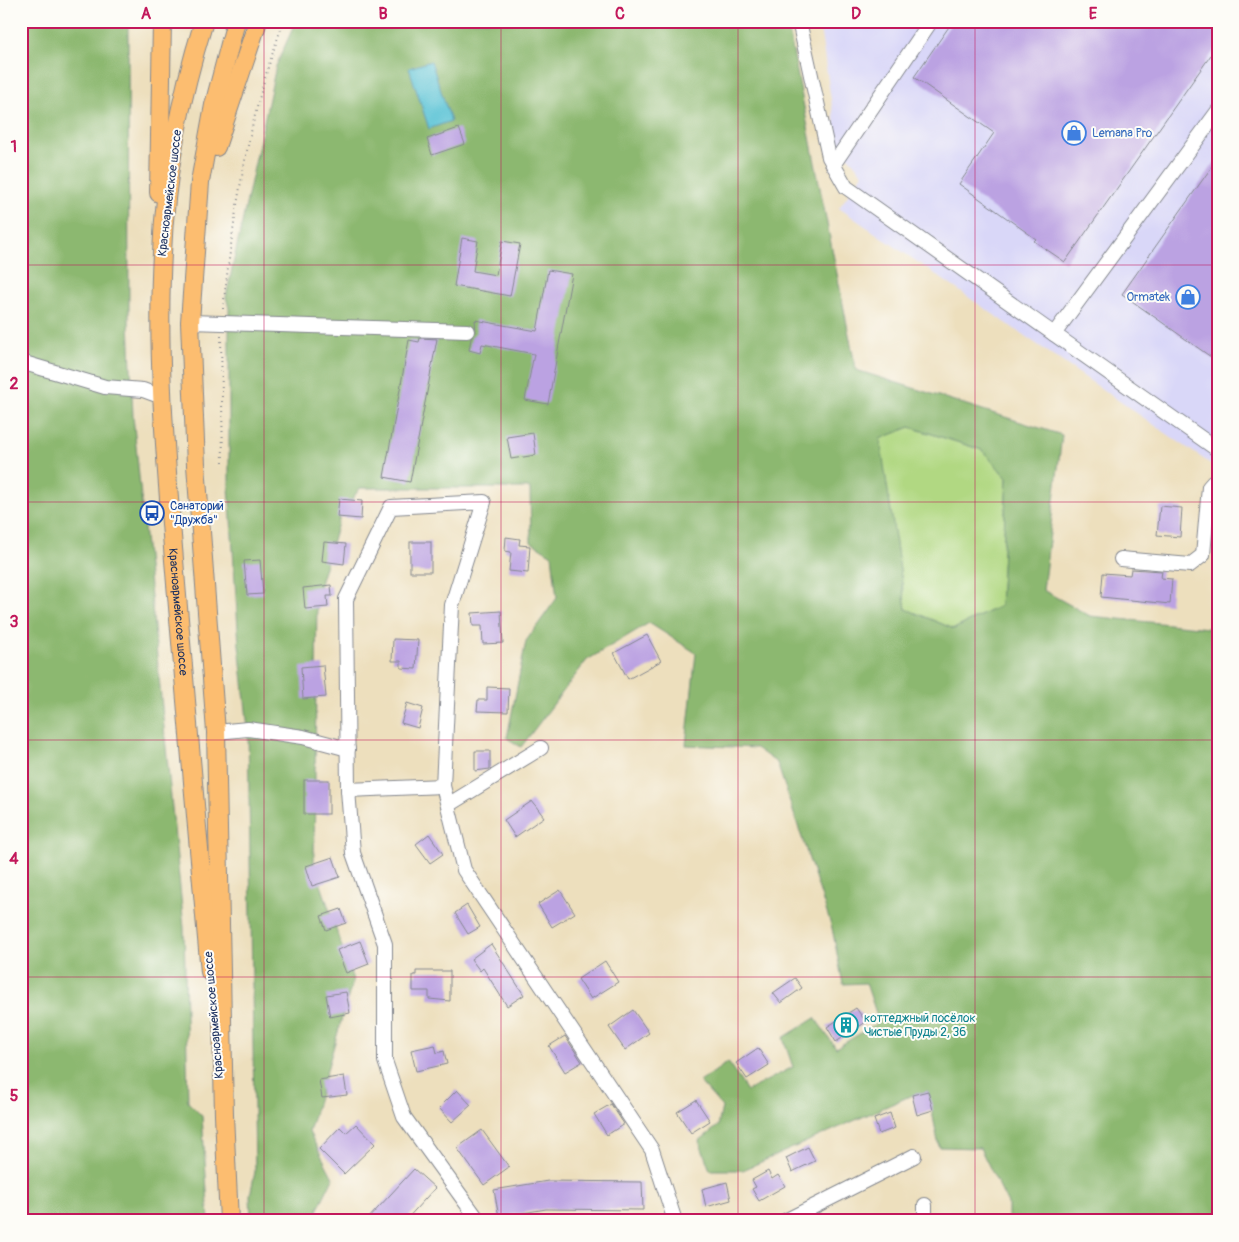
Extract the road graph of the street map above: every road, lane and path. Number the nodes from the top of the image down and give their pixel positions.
1 (162, 21) edge
2 (204, 21) edge
3 (236, 21) edge
4 (258, 21) edge
5 (284, 21) edge
6 (799, 21) edge
7 (931, 21) edge
8 (1218, 111) edge
9 (833, 164) junction
10 (194, 243) junction
11 (162, 253) junction
12 (190, 322) junction
13 (221, 322) junction
14 (467, 331) dead end
15 (1054, 334) junction
16 (21, 362) edge
17 (162, 397) junction
18 (1218, 450) edge
19 (223, 464) dead end
20 (1218, 477) edge
21 (1121, 559) dead end
22 (216, 732) junction
23 (541, 748) dead end
24 (348, 749) junction
25 (443, 786) junction
26 (348, 790) junction
27 (448, 805) junction
28 (224, 1115) junction
29 (914, 1156) dead end
30 (925, 1205) dead end
31 (229, 1221) edge
32 (478, 1221) edge
33 (675, 1221) edge
34 (785, 1221) edge
35 (925, 1221) edge

1 - 11 main road
2 - 11 main road, Красноармейское шоссе
3 - 10 main road, Красноармейское шоссе
4 - 10 main road
5 - 13 path
6 - 9 street
7 - 9 street
8 - 15 street
9 - 15 street
10 - 12 main road, Красноармейское шоссе
11 - 17 main road, Красноармейское шоссе
12 - 13 street
12 - 22 main road, Красноармейское шоссе
13 - 14 street
13 - 19 path
15 - 18 street
16 - 17 street
17 - 28 main road, Красноармейское шоссе
20 - 21 street
22 - 24 street
22 - 28 main road, Красноармейское шоссе
23 - 27 street
24 - 25 street
24 - 26 street
25 - 26 street
25 - 27 street
26 - 32 street
27 - 33 street
28 - 31 main road, Красноармейское шоссе
29 - 34 street
30 - 35 street

